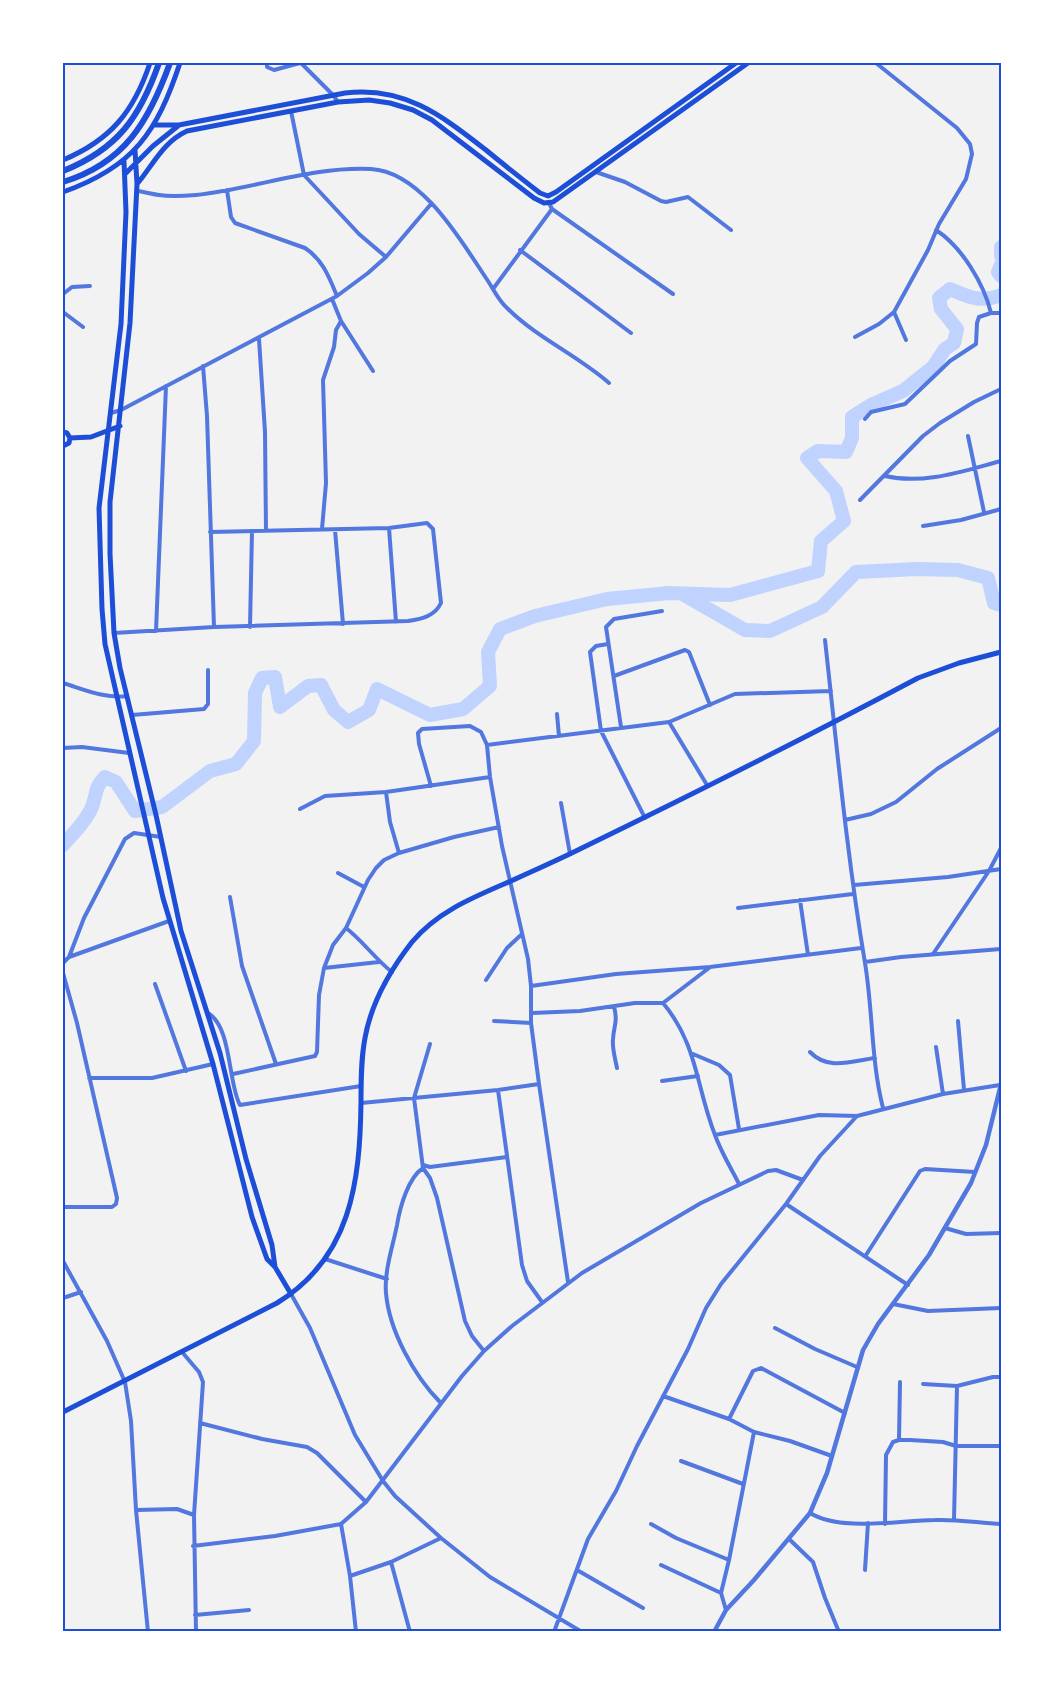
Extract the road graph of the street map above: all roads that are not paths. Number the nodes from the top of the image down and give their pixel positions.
1 (150, 63) edge
2 (159, 63) edge
3 (170, 63) edge
4 (180, 63) edge
5 (267, 63) edge
6 (300, 63) edge
7 (736, 63) edge
8 (748, 63) edge
9 (876, 63) edge
10 (333, 95) junction
11 (338, 102) junction
12 (291, 111) junction
13 (154, 125) junction
14 (180, 125) junction
15 (135, 150) junction
16 (63, 160) edge
17 (124, 161) junction
18 (137, 163) junction
19 (63, 171) edge
20 (596, 171) junction
21 (125, 174) junction
22 (304, 175) junction
23 (63, 182) edge
24 (137, 184) junction
25 (228, 190) junction
26 (137, 191) junction
27 (63, 192) edge
28 (431, 204) junction
29 (551, 206) junction
30 (136, 211) junction
31 (126, 212) junction
32 (731, 230) dead end
33 (936, 230) junction
34 (520, 250) junction
35 (386, 257) junction
36 (90, 286) dead end
37 (493, 289) junction
38 (63, 294) edge
39 (673, 294) dead end
40 (335, 297) junction
41 (63, 312) edge
42 (894, 312) junction
43 (991, 313) junction
44 (1001, 313) edge
45 (341, 321) junction
46 (83, 327) dead end
47 (631, 333) dead end
48 (855, 337) dead end
49 (259, 339) junction
50 (906, 340) dead end
51 (203, 366) junction
52 (373, 370) dead end
53 (609, 383) dead end
54 (166, 386) junction
55 (1001, 388) edge
56 (121, 410) junction
57 (111, 413) junction
58 (864, 419) dead end
59 (120, 426) junction
60 (110, 430) junction
61 (63, 432) edge
62 (968, 436) dead end
63 (70, 438) junction
64 (63, 446) edge
65 (1001, 461) edge
66 (974, 469) junction
67 (884, 475) junction
68 (860, 500) dead end
69 (1001, 509) edge
70 (984, 512) junction
71 (923, 526) dead end
72 (389, 528) junction
73 (322, 529) junction
74 (336, 530) junction
75 (252, 531) junction
76 (266, 531) junction
77 (210, 532) junction
78 (662, 611) dead end
79 (396, 622) junction
80 (343, 625) junction
81 (214, 627) junction
82 (250, 627) junction
83 (156, 631) junction
84 (114, 633) junction
85 (825, 640) dead end
86 (608, 644) junction
87 (1001, 652) edge
88 (208, 670) dead end
89 (614, 676) junction
90 (63, 683) edge
91 (831, 691) junction
92 (127, 696) junction
93 (117, 697) junction
94 (710, 705) junction
95 (557, 714) dead end
96 (131, 716) junction
97 (835, 721) junction
98 (669, 722) junction
99 (621, 727) junction
100 (1001, 728) edge
101 (601, 731) junction
102 (560, 736) junction
103 (488, 746) junction
104 (63, 748) edge
105 (129, 753) junction
106 (490, 777) junction
107 (707, 785) junction
108 (432, 786) junction
109 (386, 792) junction
110 (561, 803) dead end
111 (300, 809) dead end
112 (645, 818) junction
113 (845, 820) junction
114 (499, 827) junction
115 (149, 836) junction
116 (161, 837) junction
117 (1001, 848) edge
118 (399, 853) junction
119 (570, 854) junction
120 (1001, 869) edge
121 (988, 871) junction
122 (338, 873) dead end
123 (511, 881) junction
124 (854, 885) junction
125 (364, 887) junction
126 (854, 894) junction
127 (231, 897) dead end
128 (800, 900) junction
129 (738, 908) dead end
130 (169, 921) junction
131 (346, 928) junction
132 (522, 934) junction
133 (861, 948) junction
134 (1001, 949) edge
135 (933, 954) junction
136 (808, 955) junction
137 (69, 957) junction
138 (379, 962) junction
139 (864, 962) junction
140 (63, 963) edge
141 (710, 967) junction
142 (324, 968) junction
143 (392, 972) junction
144 (63, 973) edge
145 (486, 980) dead end
146 (155, 984) dead end
147 (531, 986) junction
148 (663, 1003) junction
149 (614, 1006) junction
150 (208, 1013) junction
151 (532, 1013) junction
152 (494, 1021) dead end
153 (958, 1021) dead end
154 (531, 1023) junction
155 (430, 1044) dead end
156 (936, 1047) dead end
157 (810, 1052) dead end
158 (692, 1054) junction
159 (875, 1058) junction
160 (213, 1064) junction
161 (276, 1064) junction
162 (617, 1068) dead end
163 (186, 1071) junction
164 (233, 1074) junction
165 (698, 1076) junction
166 (89, 1078) junction
167 (227, 1081) junction
168 (662, 1081) dead end
169 (218, 1083) junction
170 (538, 1084) junction
171 (1000, 1084) edge
172 (361, 1086) junction
173 (498, 1090) junction
174 (964, 1090) junction
175 (943, 1094) junction
176 (414, 1098) junction
177 (361, 1102) junction
178 (883, 1108) junction
179 (857, 1116) junction
180 (739, 1129) junction
181 (715, 1135) junction
182 (507, 1157) junction
183 (423, 1167) junction
184 (976, 1172) junction
185 (803, 1180) junction
186 (739, 1184) junction
187 (786, 1204) junction
188 (63, 1206) edge
189 (945, 1228) junction
190 (1001, 1233) edge
191 (866, 1255) junction
192 (325, 1259) junction
193 (63, 1261) edge
194 (275, 1266) junction
195 (387, 1279) junction
196 (568, 1282) junction
197 (909, 1285) junction
198 (81, 1292) junction
199 (291, 1294) junction
200 (63, 1298) edge
201 (542, 1302) junction
202 (893, 1304) junction
203 (1001, 1308) edge
204 (776, 1328) dead end
205 (484, 1351) junction
206 (182, 1352) junction
207 (857, 1367) junction
208 (1001, 1377) edge
209 (125, 1382) junction
210 (900, 1382) dead end
211 (923, 1384) dead end
212 (957, 1386) junction
213 (663, 1396) junction
214 (440, 1402) junction
215 (63, 1412) edge
216 (845, 1413) junction
217 (729, 1419) junction
218 (200, 1423) junction
219 (754, 1432) junction
220 (899, 1440) junction
221 (956, 1446) junction
222 (1001, 1446) edge
223 (832, 1456) junction
224 (681, 1461) dead end
225 (383, 1481) junction
226 (743, 1484) junction
227 (366, 1502) junction
228 (136, 1510) junction
229 (810, 1513) junction
230 (194, 1515) junction
231 (954, 1520) junction
232 (868, 1523) junction
233 (341, 1524) junction
234 (651, 1524) dead end
235 (885, 1524) junction
236 (1001, 1524) edge
237 (441, 1538) junction
238 (789, 1539) junction
239 (194, 1546) junction
240 (729, 1560) junction
241 (391, 1562) junction
242 (661, 1565) dead end
243 (577, 1570) junction
244 (865, 1570) dead end
245 (350, 1576) junction
246 (721, 1593) junction
247 (643, 1608) dead end
248 (249, 1610) dead end
249 (726, 1610) junction
250 (195, 1615) junction
251 (559, 1618) junction
252 (148, 1632) edge
253 (196, 1632) edge
254 (356, 1632) edge
255 (410, 1632) edge
256 (554, 1632) edge
257 (582, 1632) edge
258 (714, 1632) edge
259 (839, 1632) edge

1 - 16 main road
2 - 19 highway
3 - 23 highway
4 - 13 main road
5 - 6 street
6 - 10 street
7 - 10 main road
8 - 20 main road
9 - 33 street
10 - 11 street
10 - 14 main road
11 - 12 main road
11 - 29 main road
12 - 22 street
12 - 24 main road
13 - 14 main road
13 - 15 main road
14 - 18 main road
15 - 17 main road
15 - 18 main road
17 - 21 main road
17 - 27 main road
18 - 21 main road
18 - 24 main road
20 - 29 main road
20 - 32 street
21 - 31 main road
22 - 25 street
22 - 28 street
22 - 35 street
24 - 26 main road
25 - 26 street
25 - 40 street
26 - 30 main road
28 - 35 street
28 - 37 street
29 - 34 street
29 - 39 street
30 - 31 main road
30 - 56 main road
31 - 57 main road
33 - 42 street
33 - 43 street
34 - 37 street
34 - 47 street
35 - 40 street
36 - 38 street
37 - 53 street
40 - 45 street
40 - 49 street
41 - 46 street
42 - 48 street
42 - 50 street
43 - 44 street
43 - 58 street
45 - 52 street
45 - 73 street
49 - 51 street
49 - 76 street
51 - 54 street
51 - 77 street
54 - 56 street
54 - 83 street
55 - 67 street
56 - 57 street
56 - 59 main road
57 - 60 main road
59 - 60 main road
59 - 84 main road
60 - 63 main road
60 - 93 main road
61 - 63 main road
62 - 66 street
63 - 64 main road
65 - 66 street
66 - 67 street
66 - 70 street
67 - 68 street
69 - 70 street
70 - 71 street
72 - 74 street
72 - 79 street
72 - 79 street
73 - 74 street
73 - 76 street
74 - 80 street
75 - 76 street
75 - 77 street
75 - 82 street
77 - 81 street
78 - 86 street
79 - 80 street
80 - 82 street
81 - 82 street
81 - 83 street
83 - 84 street
84 - 92 main road
85 - 91 street
86 - 89 street
86 - 101 street
87 - 97 main road
88 - 96 street
89 - 94 street
89 - 99 street
90 - 93 street
91 - 94 street
91 - 97 street
92 - 93 street
92 - 96 main road
93 - 105 main road
94 - 98 street
95 - 102 street
96 - 116 main road
97 - 107 main road
97 - 113 street
98 - 99 street
98 - 107 street
99 - 101 street
100 - 113 street
101 - 102 street
101 - 112 street
102 - 103 street
103 - 106 street
103 - 108 street
104 - 105 street
105 - 115 main road
106 - 108 street
106 - 114 street
107 - 112 main road
108 - 109 street
109 - 111 street
109 - 118 street
110 - 119 street
112 - 119 main road
113 - 124 street
114 - 118 street
114 - 123 street
115 - 116 street
115 - 130 main road
115 - 137 street
116 - 150 main road
117 - 121 street
118 - 125 street
119 - 123 main road
120 - 121 street
121 - 124 street
121 - 135 street
122 - 125 street
123 - 132 street
123 - 143 main road
124 - 126 street
125 - 131 street
126 - 128 street
126 - 133 street
127 - 161 street
128 - 129 street
128 - 136 street
130 - 137 street
130 - 160 main road
131 - 138 street
131 - 142 street
132 - 145 street
132 - 147 street
133 - 136 street
133 - 139 street
134 - 135 street
135 - 139 street
136 - 141 street
137 - 140 street
138 - 142 street
138 - 143 street
139 - 159 street
141 - 147 street
141 - 148 street
142 - 161 street
143 - 172 main road
144 - 166 street
146 - 163 street
147 - 151 street
148 - 149 street
148 - 158 street
149 - 151 street
149 - 162 street
150 - 164 street
150 - 167 main road
151 - 154 street
152 - 154 street
153 - 174 street
154 - 170 street
155 - 176 street
156 - 175 street
157 - 159 street
158 - 165 street
158 - 180 street
159 - 178 street
160 - 163 street
160 - 169 main road
161 - 164 street
163 - 166 street
164 - 172 street
165 - 168 street
165 - 181 street
166 - 188 street
167 - 169 main road
167 - 194 main road
169 - 194 main road
170 - 173 street
170 - 196 street
171 - 174 street
171 - 184 street
172 - 177 main road
173 - 176 street
173 - 182 street
174 - 175 street
175 - 178 street
176 - 177 street
176 - 183 street
177 - 192 main road
178 - 179 street
179 - 180 street
179 - 185 street
180 - 181 street
181 - 186 street
182 - 183 street
182 - 201 street
183 - 195 street
183 - 205 street
184 - 189 street
184 - 191 street
185 - 186 street
185 - 187 street
186 - 196 street
187 - 191 street
187 - 213 street
189 - 190 street
189 - 197 street
191 - 197 street
192 - 195 street
192 - 199 main road
193 - 198 street
194 - 199 main road
195 - 214 street
196 - 201 street
197 - 202 street
198 - 200 street
198 - 209 street
199 - 206 main road
199 - 225 street
201 - 205 street
202 - 203 street
202 - 207 street
204 - 207 street
205 - 214 street
206 - 209 main road
206 - 218 street
207 - 216 street
208 - 212 street
209 - 215 main road
209 - 228 street
210 - 220 street
211 - 212 street
212 - 221 street
213 - 217 street
213 - 243 street
214 - 225 street
216 - 217 street
216 - 223 street
217 - 219 street
218 - 227 street
218 - 230 street
219 - 223 street
219 - 226 street
220 - 221 street
220 - 235 street
221 - 222 street
221 - 231 street
223 - 229 street
224 - 226 street
225 - 227 street
225 - 237 street
226 - 240 street
227 - 233 street
228 - 230 street
228 - 252 street
229 - 232 street
229 - 238 street
230 - 239 street
231 - 235 street
231 - 236 street
232 - 235 street
232 - 244 street
233 - 239 street
233 - 245 street
234 - 240 street
237 - 241 street
237 - 251 street
238 - 249 street
238 - 259 street
239 - 250 street
240 - 246 street
241 - 245 street
241 - 255 street
242 - 246 street
243 - 247 street
243 - 251 street
245 - 254 street
246 - 249 street
248 - 250 street
249 - 258 street
250 - 253 street
251 - 256 street
251 - 257 street

